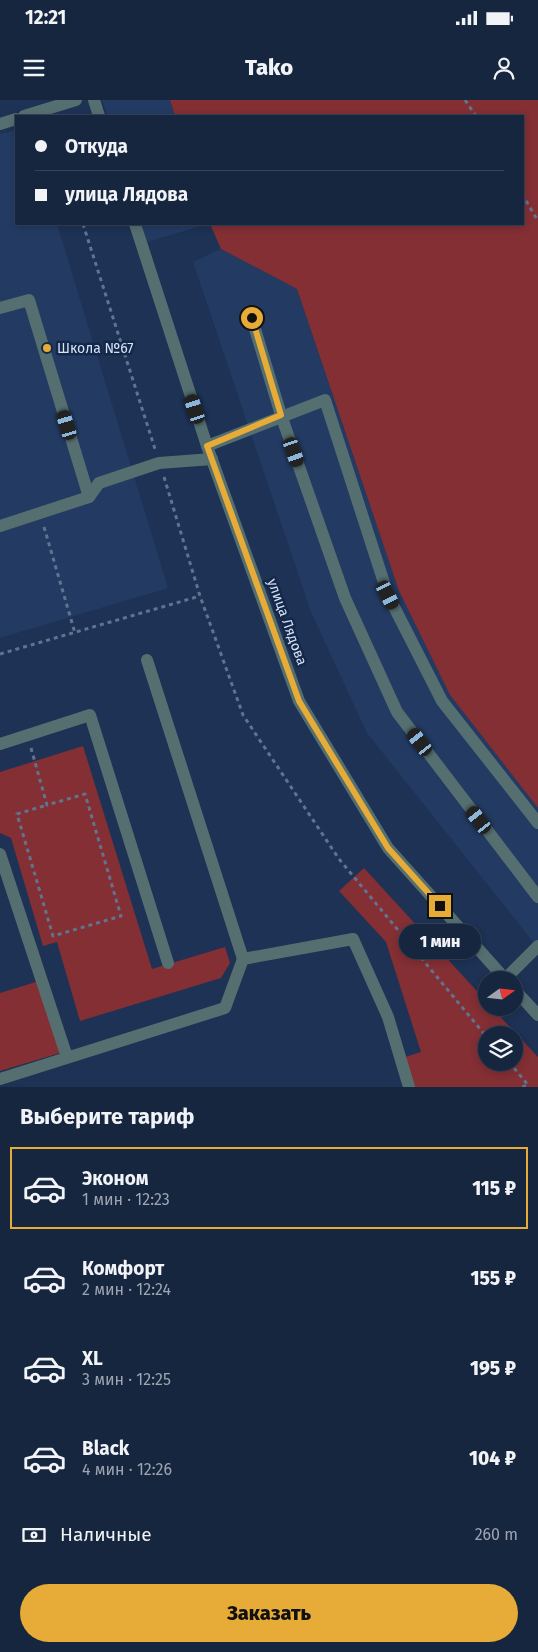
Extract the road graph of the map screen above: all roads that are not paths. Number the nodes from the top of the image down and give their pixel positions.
1 (76, 100) edge
2 (94, 100) edge
3 (27, 115) edge
4 (99, 115) edge
5 (15, 118) edge
6 (0, 124) edge
7 (134, 225) edge
8 (0, 308) edge
9 (252, 318) dead end
10 (281, 415) junction
11 (207, 446) junction
12 (212, 459) junction
13 (89, 497) junction
14 (0, 526) edge
15 (147, 660) dead end
16 (0, 744) edge
17 (538, 824) edge
18 (0, 854) edge
19 (538, 897) edge
20 (538, 946) edge
21 (243, 959) junction
22 (168, 963) dead end
23 (498, 971) edge
24 (513, 971) edge
25 (523, 997) edge
26 (535, 1007) edge
27 (67, 1057) junction
28 (0, 1079) edge
29 (409, 1087) edge

1 - 3 street
2 - 4 street
5 - 6 street
7 - 11 street, улица Лядова
8 - 13 street
9 - 10 street
10 - 11 street
10 - 17 street
10 - 19 street
11 - 12 street, улица Лядова
12 - 13 street
12 - 23 street, улица Лядова
13 - 14 street
15 - 21 street
16 - 22 street
18 - 27 street
20 - 24 street
21 - 27 street
21 - 29 street
25 - 26 street
27 - 28 street

